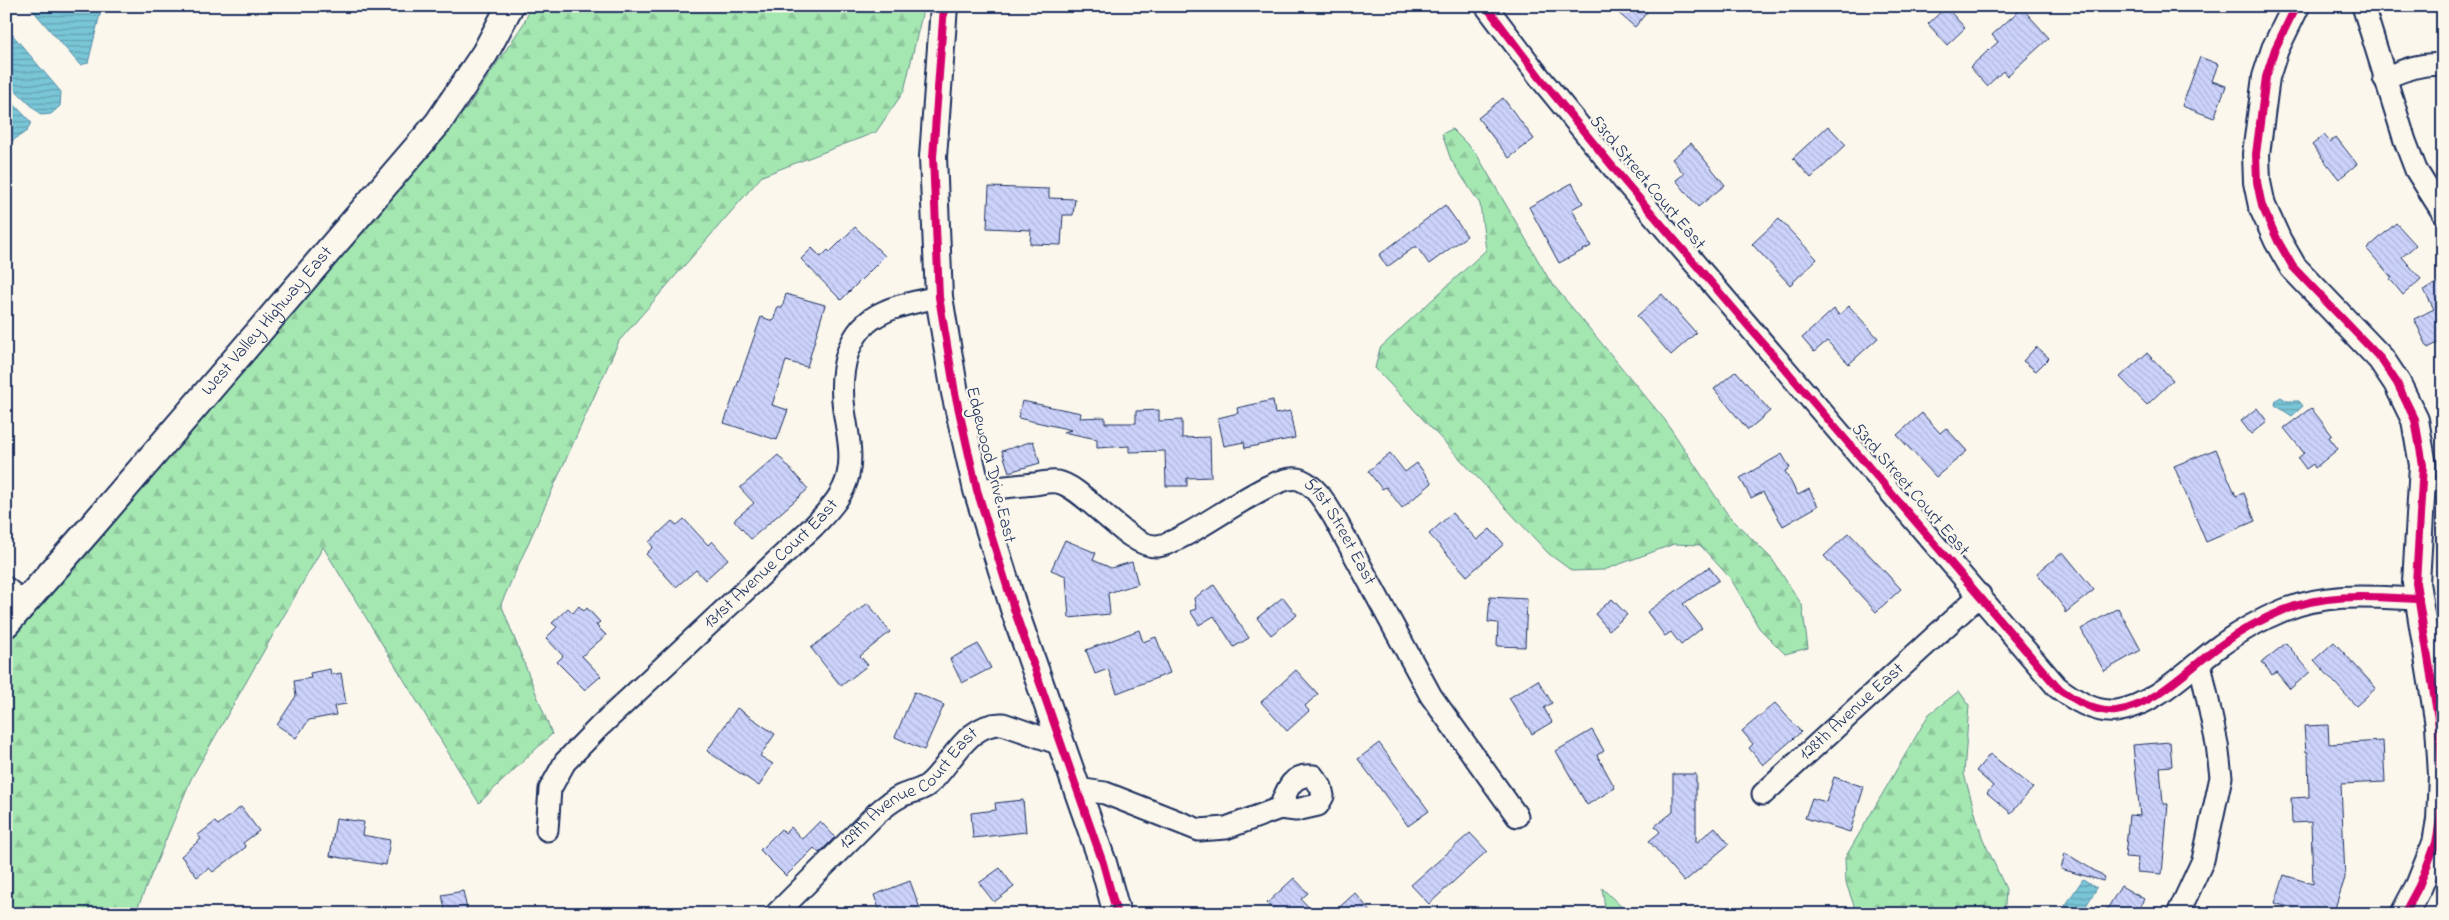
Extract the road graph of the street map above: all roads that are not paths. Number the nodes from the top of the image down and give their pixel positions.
1 (510, 6) edge
2 (944, 6) edge
3 (1486, 6) edge
4 (2296, 6) edge
5 (2363, 6) edge
6 (2443, 65) edge
7 (2384, 78) junction
8 (2443, 213) edge
9 (939, 297) junction
10 (977, 490) junction
11 (15, 595) edge
12 (1980, 595) junction
13 (2419, 599) junction
14 (6, 624) edge
15 (2200, 663) junction
16 (1063, 745) junction
17 (1077, 789) junction
18 (1763, 794) dead end
19 (1280, 808) dead end
20 (1517, 816) dead end
21 (547, 830) dead end
22 (776, 914) edge
23 (1117, 914) edge
24 (2178, 914) edge
25 (2404, 914) edge

1 - 11 street, West Valley Highway East
2 - 9 street, Edgewood Drive East
3 - 12 street, 53rd Street Court East
4 - 13 street
5 - 7 street
6 - 7 street
7 - 8 street
9 - 10 street, Edgewood Drive East
9 - 21 street, 131st Avenue Court East
10 - 16 street, Edgewood Drive East
10 - 20 street, 51st Street East
11 - 14 street, West Valley Highway East
12 - 15 street, 53rd Street Court East
12 - 18 street, 128th Avenue East
13 - 15 street, 53rd Street Court East
13 - 25 street
15 - 24 street
16 - 17 street, Edgewood Drive East
16 - 22 street, 129th Avenue Court East
17 - 19 street
17 - 23 street, Edgewood Drive East

